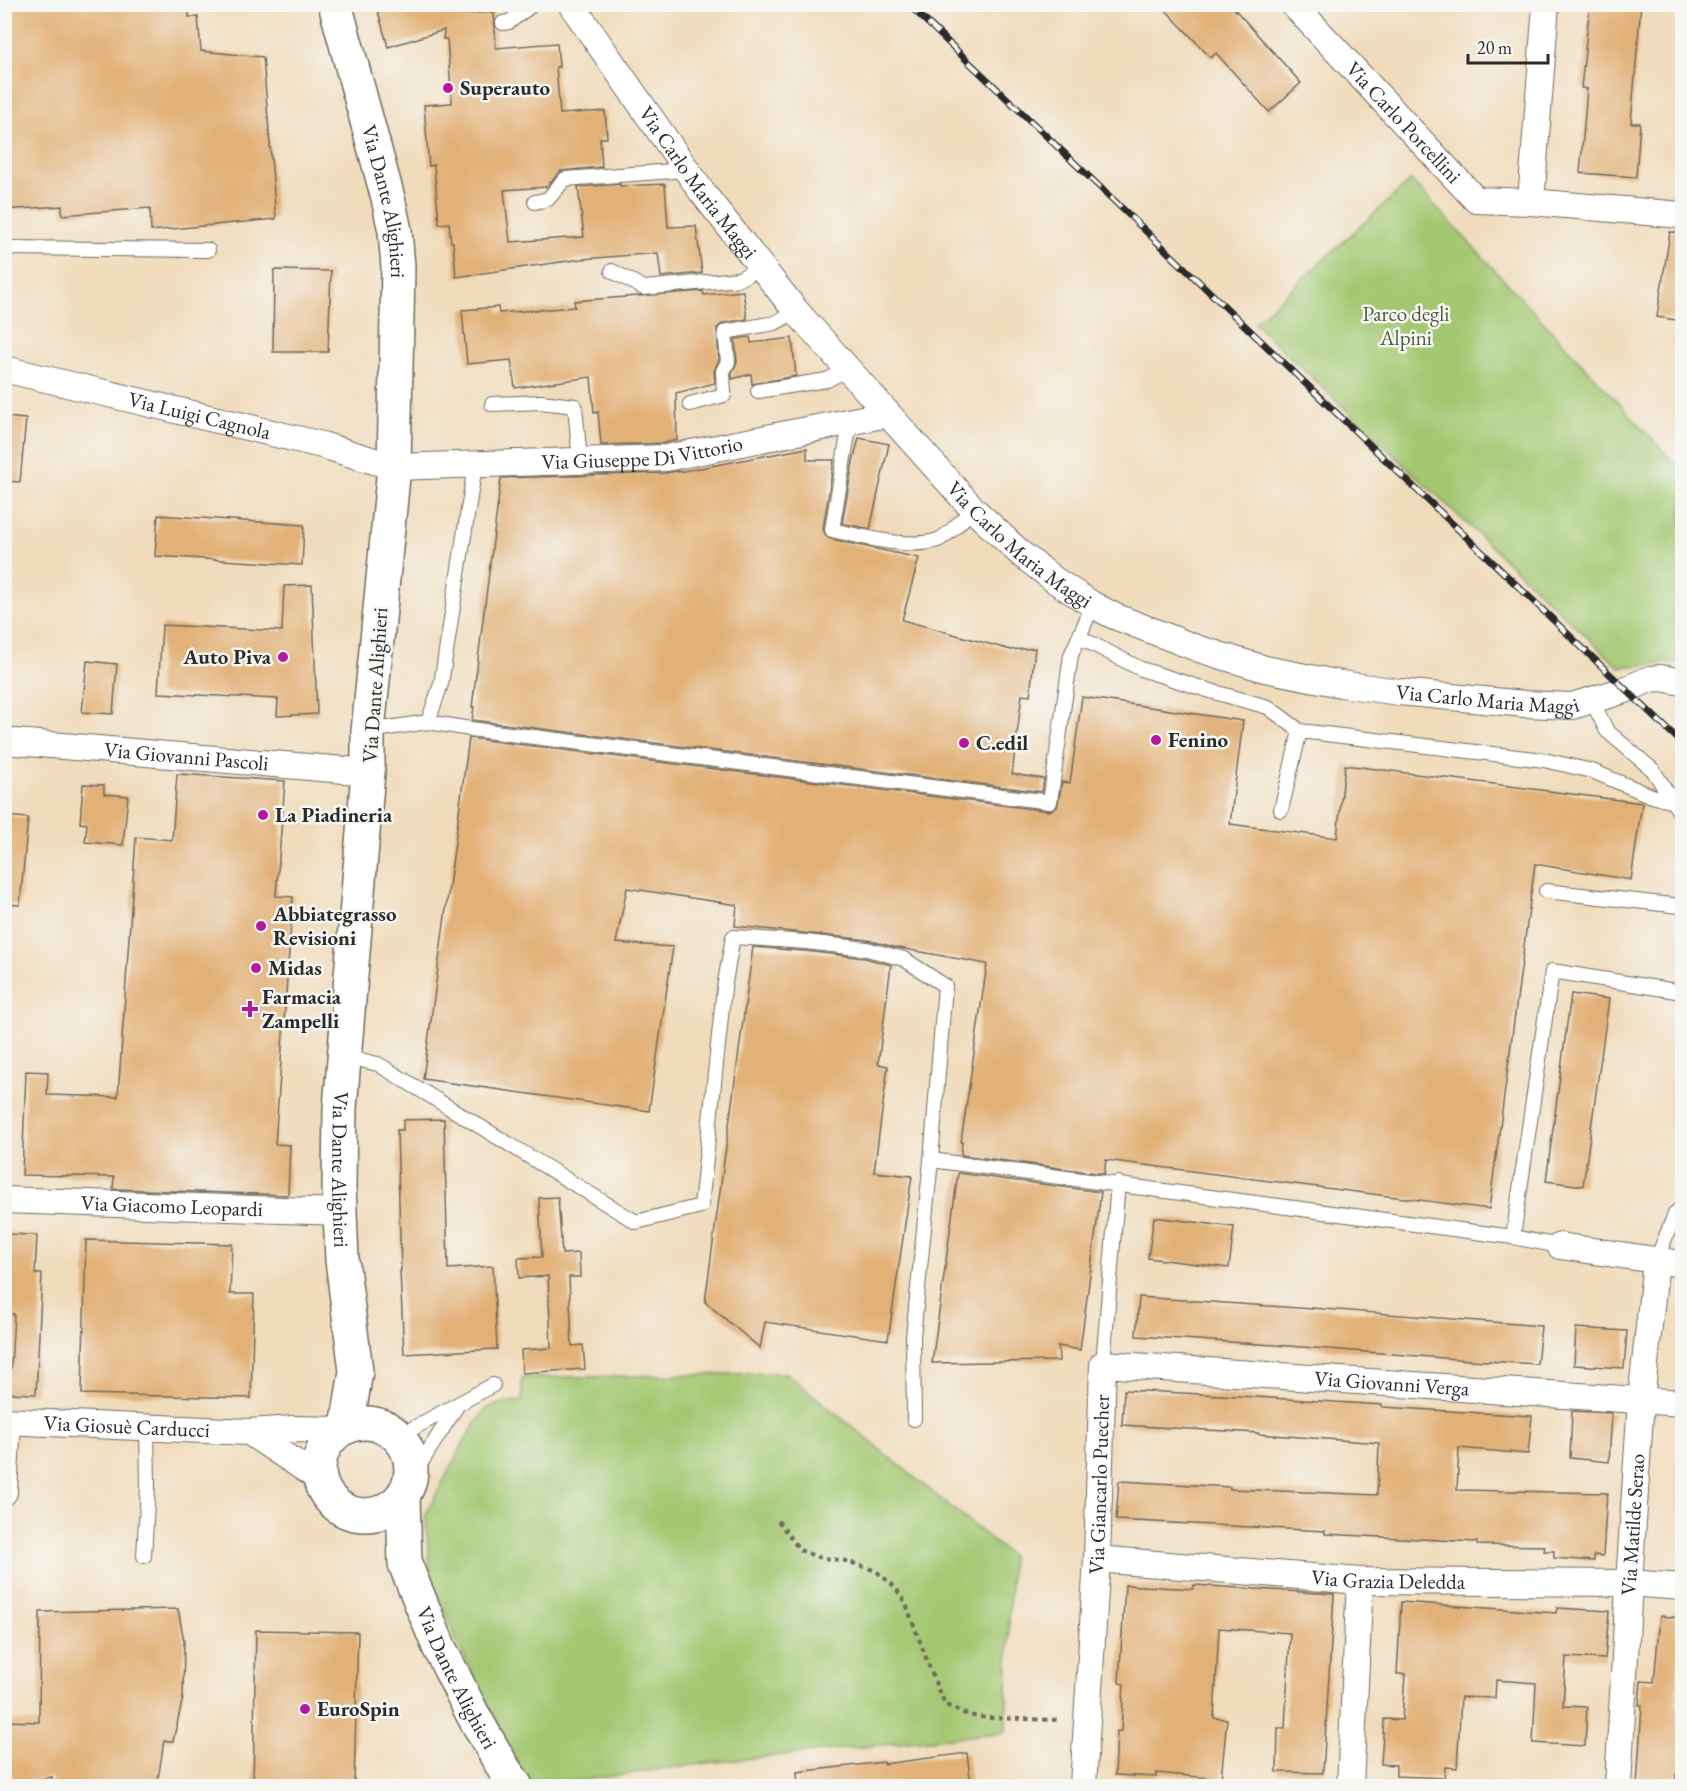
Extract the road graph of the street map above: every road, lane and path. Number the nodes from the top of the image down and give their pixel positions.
1 (336, 4) edge
2 (533, 4) edge
3 (571, 4) edge
4 (1293, 4) edge
5 (1546, 4) edge
6 (503, 23) dead end
7 (687, 170) junction
8 (535, 202) dead end
9 (1531, 202) junction
10 (1683, 214) edge
11 (4, 248) edge
12 (208, 250) dead end
13 (761, 267) junction
14 (612, 271) dead end
15 (796, 311) junction
16 (4, 369) edge
17 (848, 369) junction
18 (758, 392) dead end
19 (492, 404) dead end
20 (690, 404) dead end
21 (888, 414) junction
22 (852, 421) junction
23 (580, 461) junction
24 (475, 465) junction
25 (394, 467) junction
26 (973, 509) junction
27 (1093, 605) junction
28 (1079, 637) junction
29 (1683, 682) edge
30 (1592, 701) junction
31 (428, 722) junction
32 (368, 731) junction
33 (1300, 731) junction
34 (4, 741) edge
35 (368, 772) junction
36 (1674, 802) junction
37 (1281, 810) dead end
38 (1683, 816) edge
39 (1546, 891) dead end
40 (1683, 900) edge
41 (1683, 992) edge
42 (344, 1056) junction
43 (931, 1160) junction
44 (1118, 1183) junction
45 (4, 1200) edge
46 (1683, 1207) edge
47 (340, 1212) junction
48 (1513, 1237) junction
49 (1560, 1246) joint
50 (1656, 1261) junction
51 (1683, 1264) edge
52 (1103, 1364) junction
53 (356, 1371) junction
54 (493, 1385) dead end
55 (1641, 1400) junction
56 (459, 1403) junction
57 (1683, 1403) edge
58 (914, 1419) dead end
59 (6, 1421) edge
60 (147, 1428) junction
61 (344, 1428) junction
62 (249, 1432) junction
63 (392, 1433) junction
64 (320, 1479) junction
65 (406, 1487) junction
66 (4, 1492) edge
67 (356, 1514) junction
68 (778, 1521) dead end
69 (144, 1556) dead end
70 (1097, 1559) junction
71 (405, 1564) junction
72 (1360, 1581) junction
73 (1629, 1583) junction
74 (1683, 1587) edge
75 (1086, 1721) junction
76 (516, 1786) edge
77 (1083, 1786) edge
78 (1350, 1786) edge
79 (1618, 1786) edge

1 - 25 main road, Via Dante Alighieri
2 - 6 lane
3 - 7 street, Via Carlo Maria Maggi
4 - 9 street, Via Carlo Porcellini
5 - 9 street
7 - 8 lane
7 - 13 street, Via Carlo Maria Maggi
9 - 10 street, Via Carlo Porcellini
11 - 12 lane
13 - 14 lane
13 - 15 street, Via Carlo Maria Maggi
15 - 17 street, Via Carlo Maria Maggi
15 - 20 lane
16 - 25 street, Via Luigi Cagnola
17 - 18 lane
17 - 21 street, Via Carlo Maria Maggi
19 - 23 lane
21 - 22 street, Via Giuseppe Di Vittorio
21 - 26 street, Via Carlo Maria Maggi
22 - 23 street, Via Giuseppe Di Vittorio
22 - 26 lane
23 - 24 street, Via Giuseppe Di Vittorio
24 - 25 street, Via Giuseppe Di Vittorio
24 - 31 lane
25 - 32 main road, Via Dante Alighieri
26 - 27 street, Via Carlo Maria Maggi
27 - 28 lane
27 - 30 street, Via Carlo Maria Maggi
28 - 31 lane
28 - 33 lane
29 - 30 street, Via Carlo Maria Maggi
30 - 36 lane
31 - 32 lane
32 - 35 main road, Via Dante Alighieri
33 - 36 lane
33 - 37 lane
34 - 35 street, Via Giovanni Pascoli
35 - 42 main road, Via Dante Alighieri
36 - 38 lane
39 - 40 lane
41 - 48 lane
42 - 43 lane
42 - 47 main road, Via Dante Alighieri
43 - 44 lane
43 - 58 lane
44 - 48 lane
44 - 52 lane, Via Giancarlo Puecher
45 - 47 street, Via Giacomo Leopardi
46 - 50 lane
47 - 53 main road, Via Dante Alighieri
48 - 49 lane
49 - 50 street
50 - 51 street
50 - 55 street, Via Matilde Serao
52 - 55 street, Via Giovanni Verga
52 - 70 street, Via Giancarlo Puecher
53 - 61 main road, Via Dante Alighieri
53 - 63 main road, Via Dante Alighieri
54 - 56 lane
55 - 57 street, Via Giovanni Verga
55 - 73 street, Via Matilde Serao
56 - 63 lane
56 - 65 lane
59 - 60 street, Via Giosuè Carducci
59 - 66 street
60 - 62 street, Via Giosuè Carducci
60 - 69 lane
61 - 62 street, Via Giosuè Carducci
61 - 63 main road
61 - 64 main road
62 - 64 street
63 - 65 main road
64 - 67 main road
65 - 67 main road
65 - 71 main road, Via Dante Alighieri
67 - 71 main road, Via Dante Alighieri
68 - 75 path
70 - 72 street, Via Grazia Deledda
70 - 75 street, Via Giancarlo Puecher
71 - 76 main road, Via Dante Alighieri
72 - 73 street, Via Grazia Deledda
72 - 78 street
73 - 74 street, Via Grazia Deledda
73 - 79 street, Via Matilde Serao
75 - 77 street, Via Giancarlo Puecher

